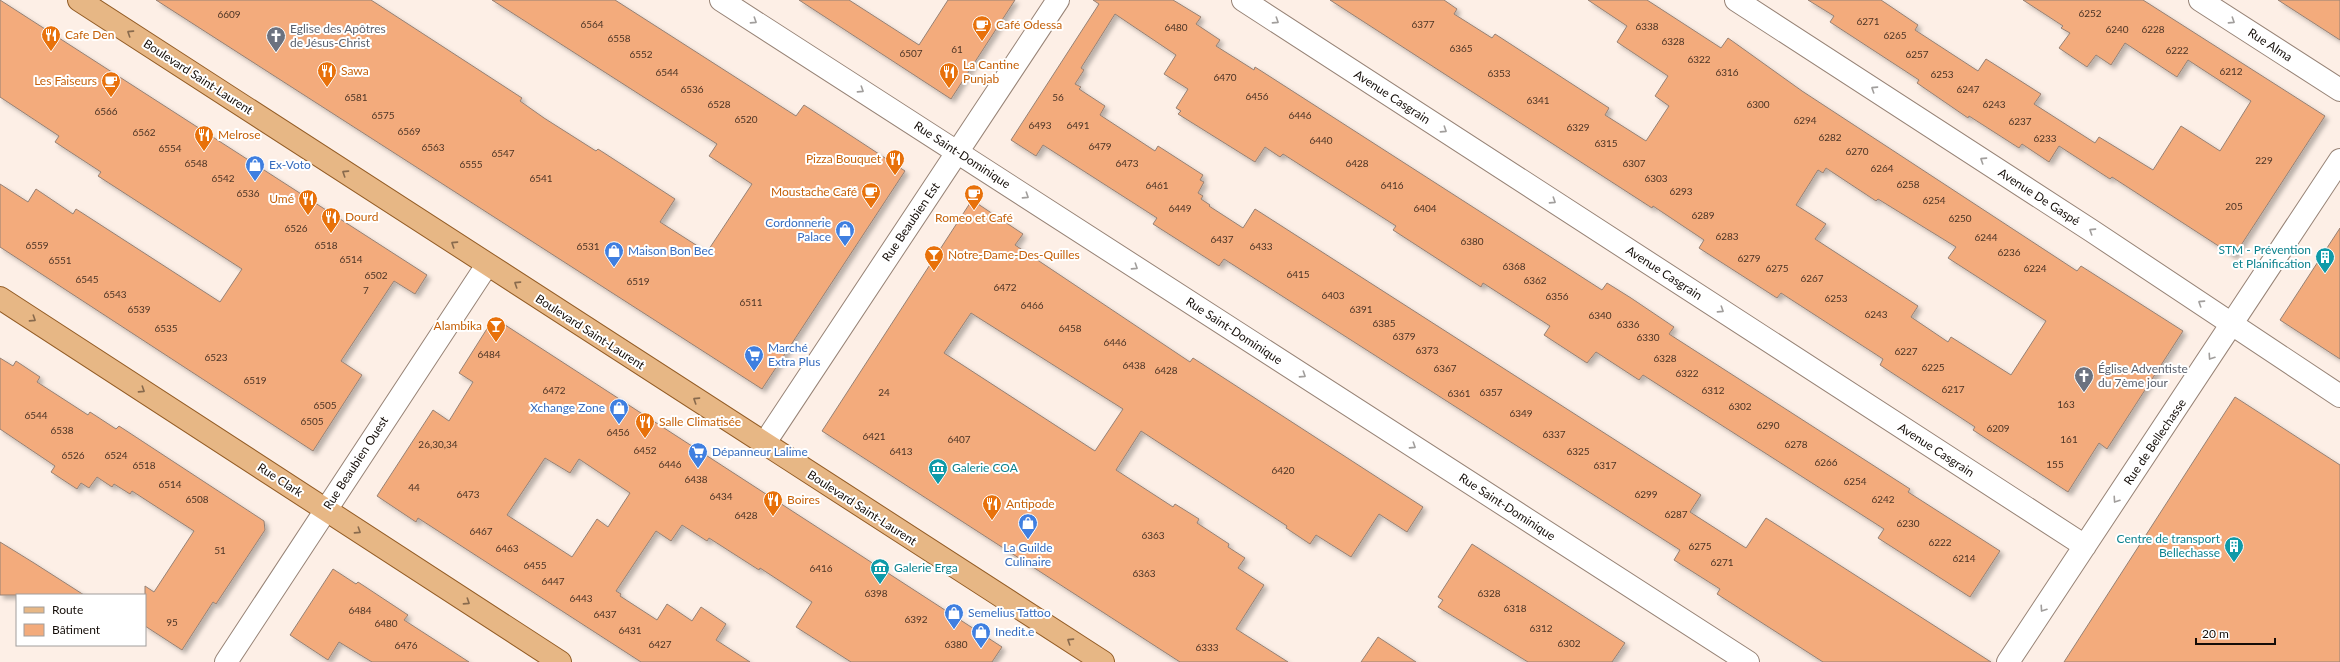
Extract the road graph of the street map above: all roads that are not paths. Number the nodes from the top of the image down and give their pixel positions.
1 (79, 0) edge
2 (721, 0) edge
3 (1058, 0) edge
4 (1244, 0) edge
5 (1736, 0) edge
6 (2200, 0) edge
7 (2340, 90) edge
8 (958, 152) junction
9 (2340, 160) edge
10 (487, 265) junction
11 (0, 298) edge
12 (2233, 325) junction
13 (2340, 396) edge
14 (764, 444) junction
15 (326, 510) junction
16 (2085, 546) junction
17 (226, 662) edge
18 (560, 662) edge
19 (1103, 662) edge
20 (1748, 662) edge
21 (2008, 662) edge

10 -> 1 main road, Boulevard Saint-Laurent
2 -> 8 street, Rue Saint-Dominique
3 - 8 street, Rue Beaubien Est
4 -> 16 street, Avenue Casgrain
12 -> 5 street, Avenue De Gaspé
6 -> 7 street, Rue Alma
8 - 14 street, Rue Beaubien Est
8 -> 20 street, Rue Saint-Dominique
9 - 12 street, Rue de Bellechasse
14 -> 10 main road, Boulevard Saint-Laurent
10 - 15 street, Rue Beaubien Ouest
11 -> 15 main road, Rue Clark
12 - 13 street, Avenue De Gaspé
12 -> 16 street, Rue de Bellechasse
19 -> 14 main road, Boulevard Saint-Laurent
15 - 17 street, Rue Beaubien Ouest
15 -> 18 main road, Rue Clark
16 -> 21 street, Rue de Bellechasse

